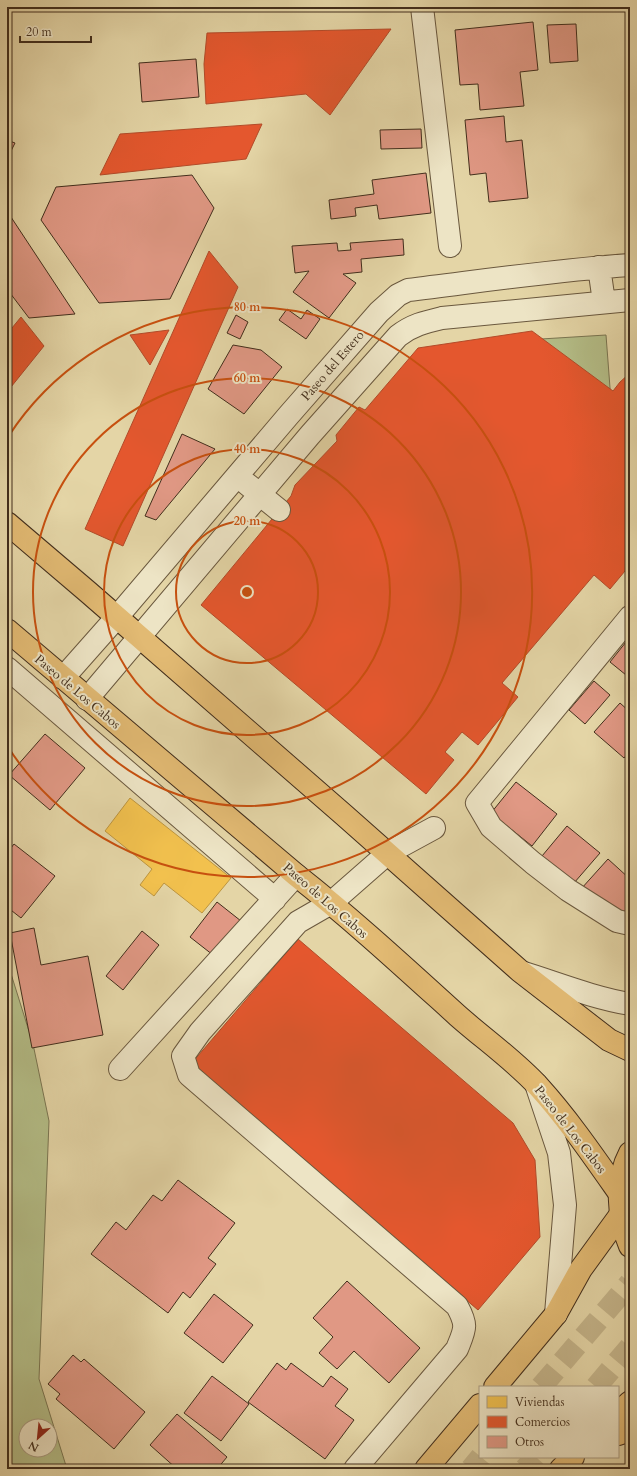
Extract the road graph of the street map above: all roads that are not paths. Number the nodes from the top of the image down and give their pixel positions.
1 (422, 7) edge
2 (450, 246) dead end
3 (630, 265) edge
4 (599, 267) junction
5 (630, 300) edge
6 (604, 302) junction
7 (288, 416) junction
8 (310, 435) junction
9 (237, 476) junction
10 (259, 494) junction
11 (279, 510) dead end
12 (7, 523) edge
13 (117, 617) junction
14 (630, 617) edge
15 (7, 630) edge
16 (140, 638) junction
17 (7, 668) edge
18 (63, 678) junction
19 (87, 699) junction
20 (434, 828) dead end
21 (388, 853) junction
22 (296, 875) junction
23 (275, 899) junction
24 (332, 903) junction
25 (630, 924) edge
26 (520, 971) junction
27 (630, 1004) edge
28 (630, 1050) edge
29 (120, 1069) dead end
30 (536, 1084) junction
31 (630, 1153) edge
32 (620, 1204) junction
33 (630, 1246) edge
34 (556, 1314) junction
35 (496, 1386) edge
36 (630, 1402) edge
37 (479, 1406) edge
38 (619, 1412) edge
39 (630, 1430) edge
40 (619, 1434) edge
41 (355, 1469) edge
42 (426, 1469) edge

1 - 2 street
3 - 4 street, Paseo del Estero
4 - 6 street
4 - 7 street, Paseo del Estero
5 - 6 street
6 - 8 street
7 - 8 street
7 - 9 street, Paseo del Estero
8 - 10 street
9 - 10 street
9 - 13 street, Paseo del Estero
10 - 11 street
10 - 16 street
12 - 13 main road
13 - 16 main road
13 - 18 street, Paseo del Estero
14 - 25 street
15 - 18 main road, Paseo de Los Cabos
16 - 19 street
16 - 21 main road
17 - 23 street
18 - 19 main road, Paseo de Los Cabos
19 - 22 main road, Paseo de Los Cabos
20 - 21 street
21 - 24 street
21 - 26 main road
22 - 23 street
22 - 24 main road, Paseo de Los Cabos
23 - 29 street
24 - 30 main road, Paseo de Los Cabos
24 - 41 street
26 - 27 street
26 - 28 main road
30 - 32 main road, Paseo de Los Cabos
30 - 34 street
31 - 32 main road
32 - 33 main road
32 - 34 main road
34 - 35 main road
36 - 38 main road
37 - 42 main road
39 - 40 main road

